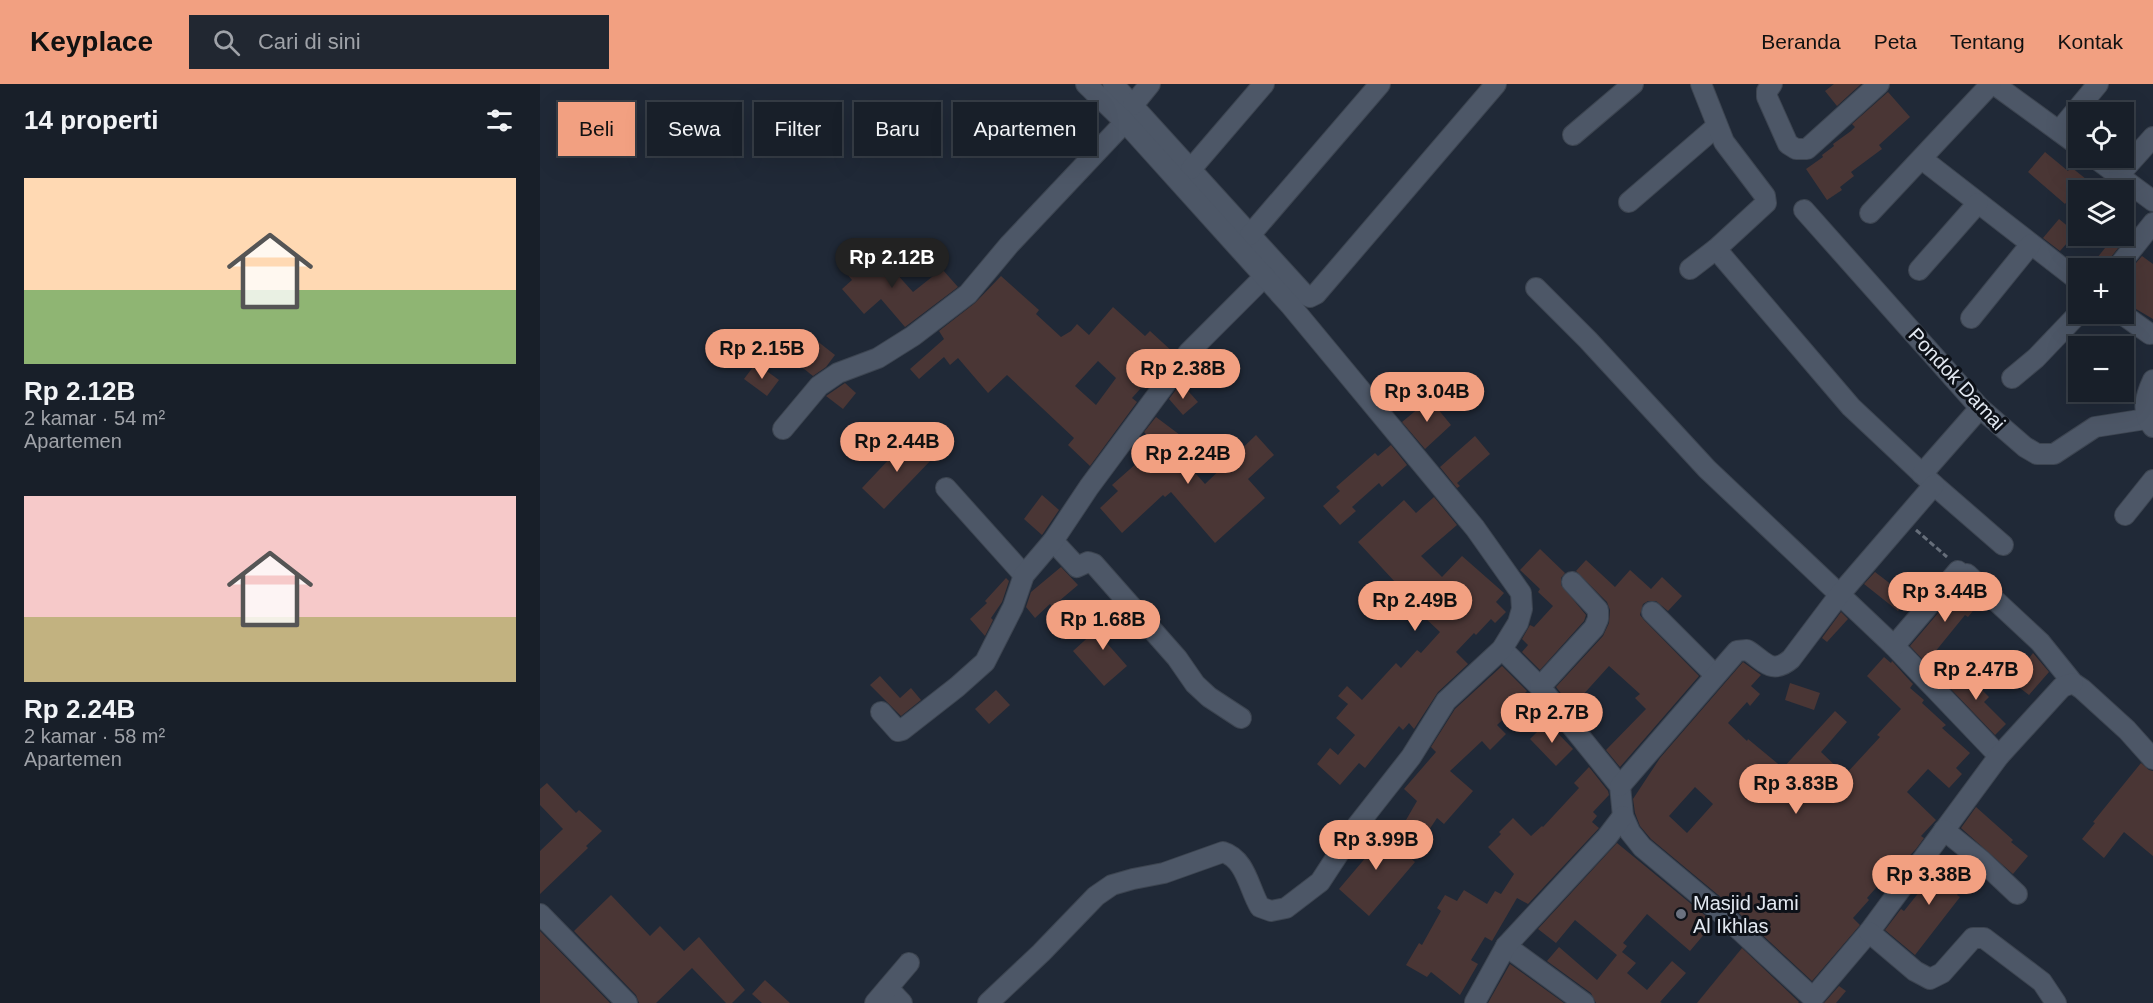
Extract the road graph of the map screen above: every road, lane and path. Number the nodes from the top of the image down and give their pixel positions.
1 (1086, 84) edge
2 (1113, 84) edge
3 (1150, 84) edge
4 (1264, 84) edge
5 (1380, 84) edge
6 (1496, 84) edge
7 (1633, 84) edge
8 (1701, 84) edge
9 (1879, 84) edge
10 (1992, 84) edge
11 (2098, 84) edge
12 (1769, 88) edge
13 (1129, 113) junction
14 (1718, 126) junction
15 (2059, 131) junction
16 (1573, 135) dead end
17 (2153, 137) edge
18 (2068, 138) edge
19 (1922, 159) junction
20 (2109, 168) edge
21 (1191, 169) junction
22 (2119, 175) junction
23 (1207, 200) junction
24 (2153, 201) edge
25 (1629, 202) dead end
26 (1978, 202) junction
27 (1804, 210) dead end
28 (1870, 213) dead end
29 (2153, 223) edge
30 (1250, 235) junction
31 (2031, 244) junction
32 (1716, 249) junction
33 (2125, 258) edge
34 (1690, 269) dead end
35 (1919, 270) dead end
36 (2068, 273) edge
37 (1265, 276) junction
38 (1536, 288) dead end
39 (1971, 318) dead end
40 (2134, 323) edge
41 (2068, 324) edge
42 (2150, 334) dead end
43 (2012, 378) dead end
44 (2153, 380) edge
45 (1980, 408) junction
46 (2150, 423) edge
47 (783, 429) dead end
48 (1928, 479) junction
49 (2153, 480) edge
50 (946, 488) dead end
51 (2125, 515) dead end
52 (1905, 520) junction
53 (1053, 541) junction
54 (2003, 546) dead end
55 (1962, 573) junction
56 (1024, 575) junction
57 (1572, 582) dead end
58 (1840, 594) junction
59 (1652, 612) dead end
60 (1894, 646) junction
61 (1502, 649) junction
62 (1715, 675) junction
63 (2073, 683) junction
64 (1540, 687) junction
65 (881, 712) dead end
66 (1240, 718) dead end
67 (1999, 756) junction
68 (2153, 759) edge
69 (1620, 786) junction
70 (1623, 816) junction
71 (1944, 830) junction
72 (2017, 894) dead end
73 (540, 914) edge
74 (1869, 932) junction
75 (1506, 946) junction
76 (909, 963) dead end
77 (881, 995) edge
78 (1810, 1001) edge
79 (1475, 1002) edge
80 (627, 1003) edge
81 (902, 1003) edge
82 (988, 1003) edge
83 (1584, 1003) edge
84 (2056, 1003) edge

1 - 13 street
2 - 13 street
3 - 13 street
4 - 21 street
5 - 30 street
6 - 30 street
7 - 16 street
8 - 14 street
9 - 12 street
10 - 15 street
10 - 19 street
11 - 15 street
13 - 21 street
13 - 23 street
13 - 47 street
14 - 25 street
14 - 32 street
15 - 18 street
17 - 22 street
19 - 26 street
19 - 28 street
20 - 22 street
21 - 23 street
22 - 24 street
23 - 30 street
23 - 37 street
26 - 31 street
26 - 35 street
27 - 45 street, Pondok Damai
29 - 33 street
31 - 36 street
31 - 39 street
32 - 34 street
32 - 48 street
37 - 53 street
37 - 61 street
38 - 58 street
40 - 42 street
41 - 43 street
44 - 46 street
45 - 46 street, Pondok Damai
45 - 48 street
48 - 52 street
48 - 54 street
49 - 51 street
50 - 56 street
52 - 55 path
52 - 58 street
53 - 56 street
53 - 66 street
55 - 60 street
55 - 63 street
56 - 65 street
57 - 64 street
58 - 60 street
58 - 62 street
59 - 62 street
60 - 67 street
61 - 64 street
61 - 82 street
62 - 69 street
63 - 67 street
63 - 68 street
64 - 69 street
67 - 71 street
69 - 70 street
70 - 75 street
70 - 78 street
71 - 72 street
71 - 74 street
73 - 80 street
74 - 78 street
74 - 84 street
75 - 79 street
75 - 83 street
76 - 77 street
77 - 81 street

